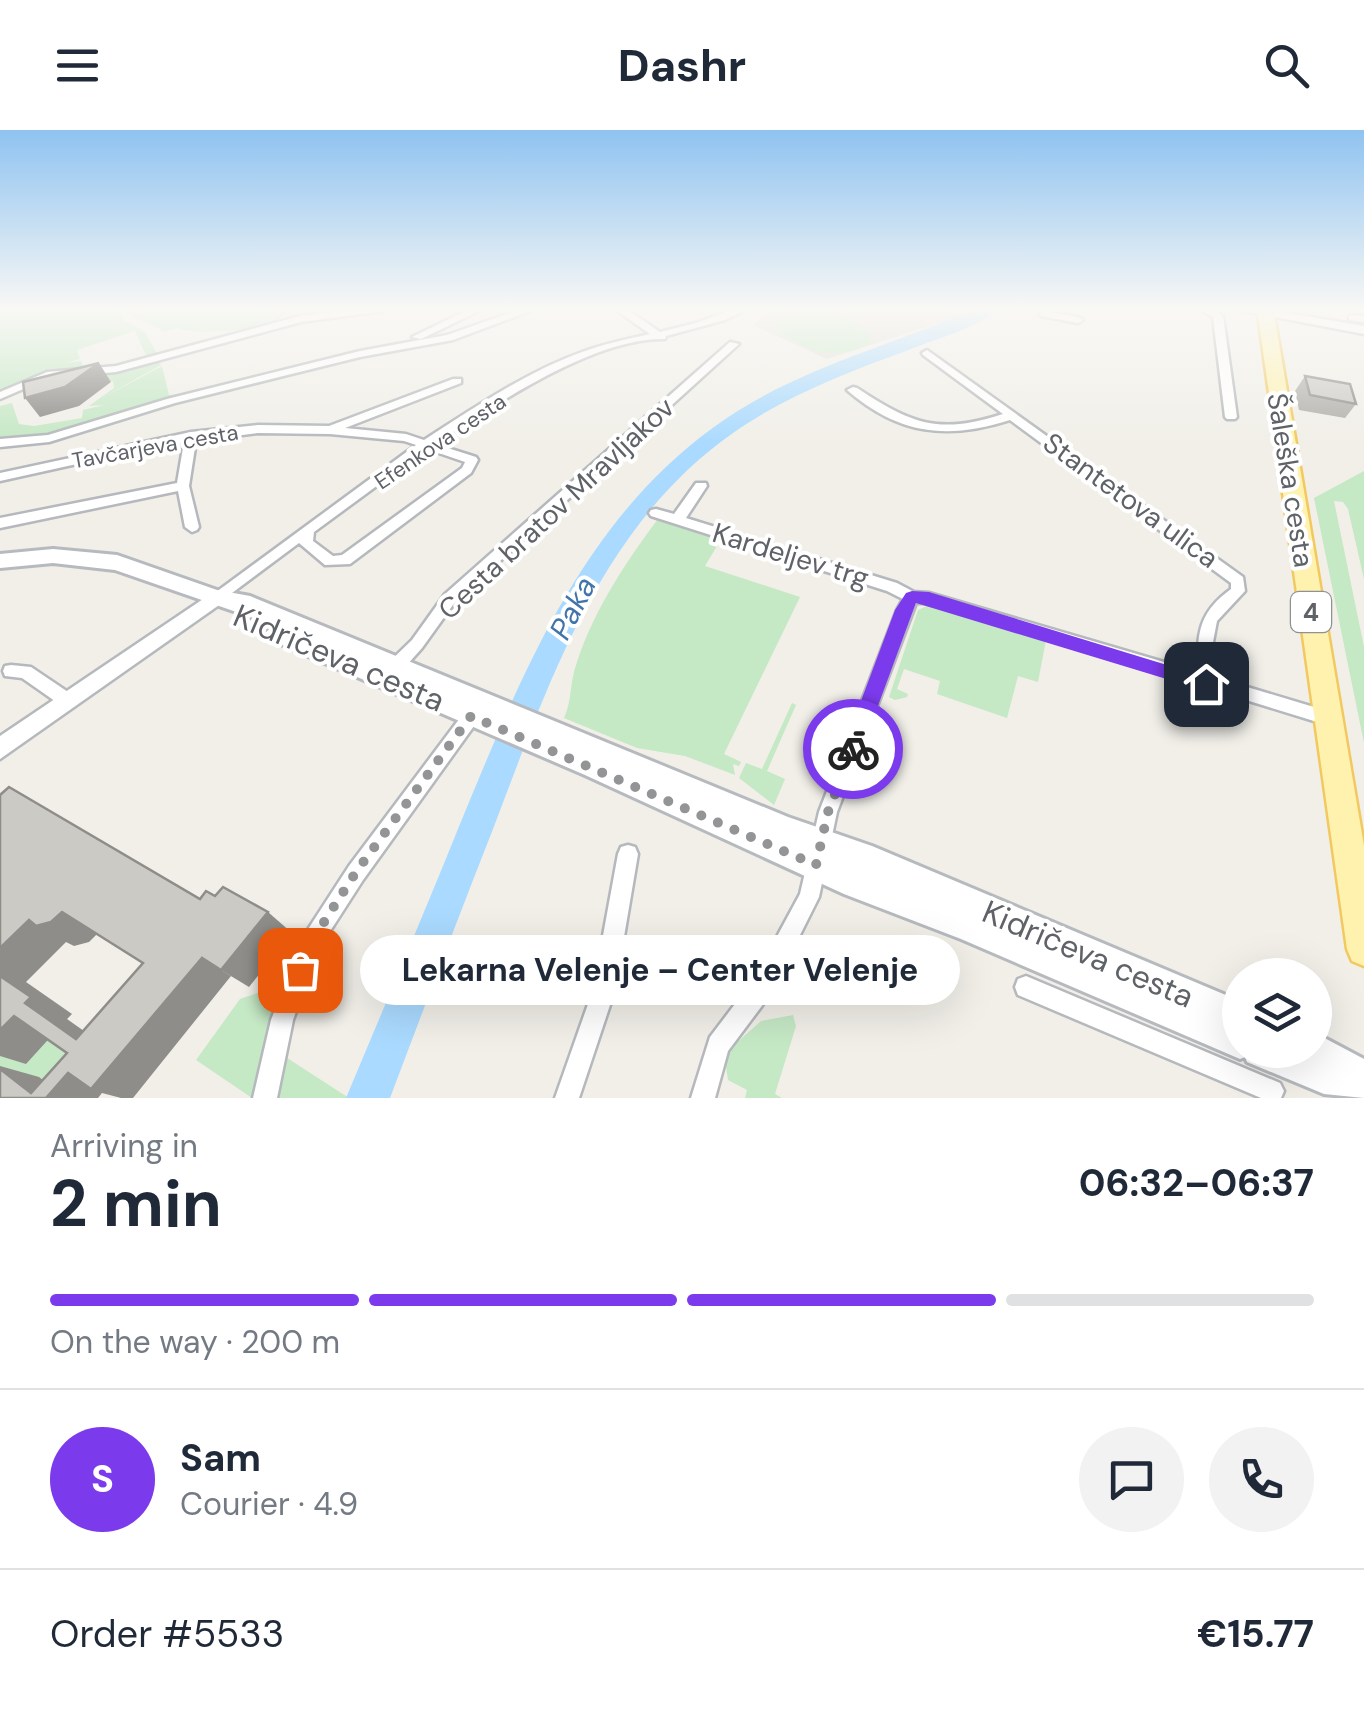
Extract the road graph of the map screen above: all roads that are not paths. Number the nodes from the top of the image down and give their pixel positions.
1 (180, 353) edge
2 (365, 353) edge
3 (599, 353) edge
4 (724, 353) edge
5 (926, 353) dead end
6 (1223, 353) edge
7 (1272, 353) edge
8 (360, 354) joint
9 (457, 381) dead end
10 (853, 390) dead end
11 (0, 396) edge
12 (1013, 415) junction
13 (1231, 417) dead end
14 (330, 430) junction
15 (191, 436) junction
16 (0, 443) edge
17 (430, 445) junction
18 (0, 477) edge
19 (183, 486) junction
20 (701, 486) dead end
21 (656, 514) dead end
22 (677, 520) junction
23 (0, 524) edge
24 (192, 527) dead end
25 (307, 531) junction
26 (0, 561) edge
27 (912, 597) junction
28 (215, 598) junction
29 (11, 671) dead end
30 (389, 672) junction
31 (1206, 684) junction
32 (68, 701) junction
33 (477, 709) junction
34 (1327, 718) junction
35 (0, 749) edge
36 (819, 853) junction
37 (628, 854) dead end
38 (1364, 949) edge
39 (1026, 987) dead end
40 (1222, 1011) edge
41 (1222, 1034) edge
42 (1332, 1060) edge
43 (1302, 1068) edge
44 (1364, 1078) edge
45 (1364, 1086) edge
46 (1272, 1091) dead end
47 (569, 1092) edge
48 (265, 1098) edge
49 (703, 1098) edge

1 - 11 street
2 - 8 street
3 - 17 street, Efenkova cesta
4 - 30 street, Cesta bratov Mravljakov
5 - 12 street, Stantetova ulica
6 - 13 street
7 - 34 main road, Šaleška cesta / 4
8 - 16 street
9 - 14 street
10 - 12 street
12 - 31 street, Stantetova ulica
14 - 15 street, Tavčarjeva cesta
14 - 17 street, Tavčarjeva cesta
15 - 18 street, Tavčarjeva cesta
15 - 19 street
17 - 25 street, Efenkova cesta
17 - 25 street, Tavčarjeva cesta
19 - 23 street
19 - 24 street
20 - 22 street
21 - 22 street, Kardeljev trg
22 - 27 street, Kardeljev trg
25 - 28 street, Efenkova cesta
26 - 28 main road, Kidričeva cesta
27 - 31 street, Kardeljev trg
27 - 36 street
28 - 30 main road, Kidričeva cesta
28 - 32 street
29 - 32 street
30 - 33 main road, Kidričeva cesta
31 - 34 street, Kardeljev trg
32 - 35 street
33 - 36 main road, Kidričeva cesta
33 - 48 street
34 - 38 main road, Šaleška cesta / 4
36 - 40 main road, Kidričeva cesta
36 - 41 main road, Kidričeva cesta
36 - 49 street
37 - 47 street
39 - 46 street
42 - 44 main road
43 - 45 main road

